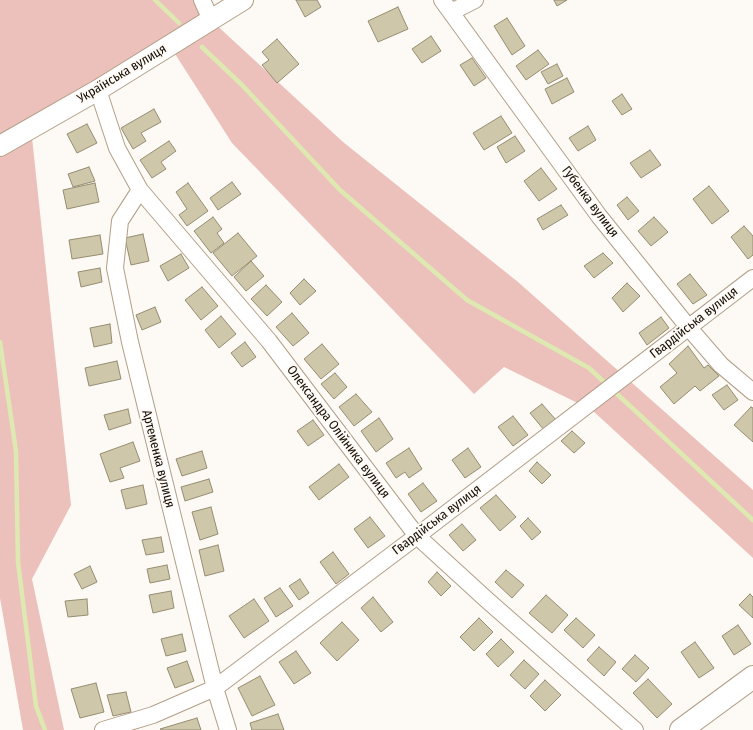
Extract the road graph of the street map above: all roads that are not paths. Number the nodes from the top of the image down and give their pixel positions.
1 (202, 0) edge
2 (243, 0) edge
3 (475, 0) edge
4 (446, 6) edge
5 (211, 20) junction
6 (98, 90) junction
7 (0, 146) edge
8 (140, 190) junction
9 (753, 278) edge
10 (689, 328) junction
11 (753, 392) edge
12 (417, 536) junction
13 (753, 677) edge
14 (215, 688) junction
15 (103, 730) edge
16 (228, 730) edge
17 (635, 730) edge
18 (681, 730) edge

1 - 5 street
2 - 5 street, Українська вулиця
3 - 4 street
4 - 10 street, Губенка вулиця
5 - 6 street, Українська вулиця
6 - 7 street, Українська вулиця
6 - 8 street, Олександра Олійника вулиця
8 - 12 street, Олександра Олійника вулиця
8 - 14 street, Артеменка вулиця
9 - 10 street, Гвардійська вулиця
10 - 11 street, Губенка вулиця
10 - 12 street, Гвардійська вулиця
12 - 14 street, Гвардійська вулиця
12 - 17 street, Олександра Олійника вулиця
13 - 18 main road
14 - 15 street, Гвардійська вулиця
14 - 16 street, Артеменка вулиця

